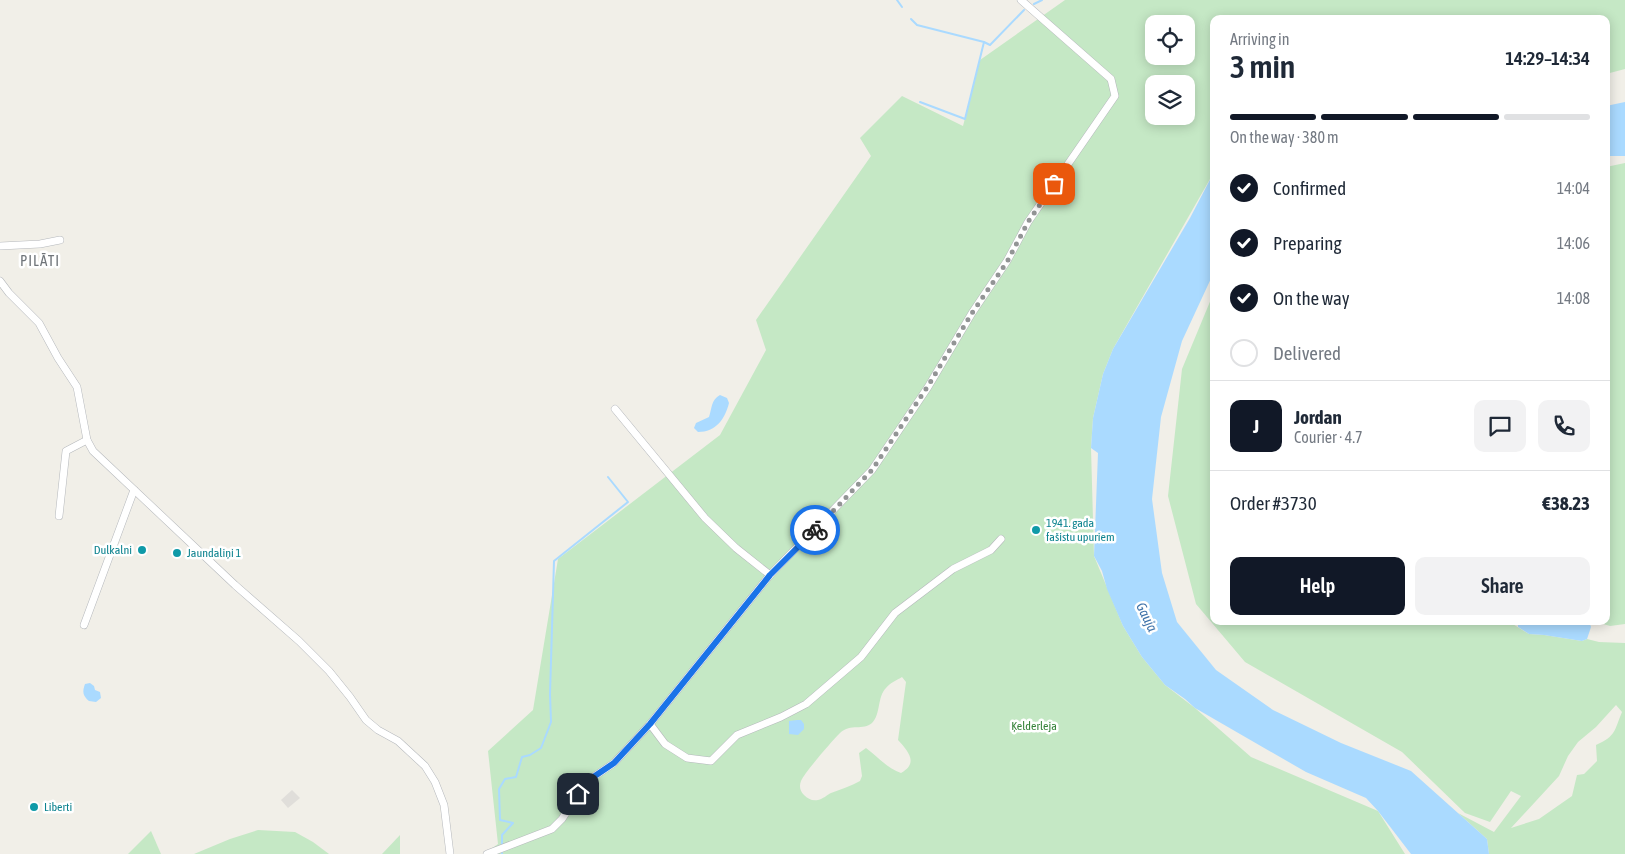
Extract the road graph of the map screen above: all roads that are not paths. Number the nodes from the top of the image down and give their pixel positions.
1 (1022, 0) edge
2 (60, 240) dead end
3 (0, 246) edge
4 (0, 281) edge
5 (615, 409) dead end
6 (87, 440) junction
7 (134, 490) junction
8 (59, 516) dead end
9 (1001, 539) dead end
10 (770, 575) junction
11 (84, 625) dead end
12 (650, 724) junction
13 (450, 854) edge
14 (487, 854) edge

1 - 10 street
2 - 3 street
4 - 6 street
5 - 10 street
6 - 7 street
6 - 8 street
7 - 11 street
7 - 13 street
9 - 12 street
10 - 12 street
12 - 14 street

